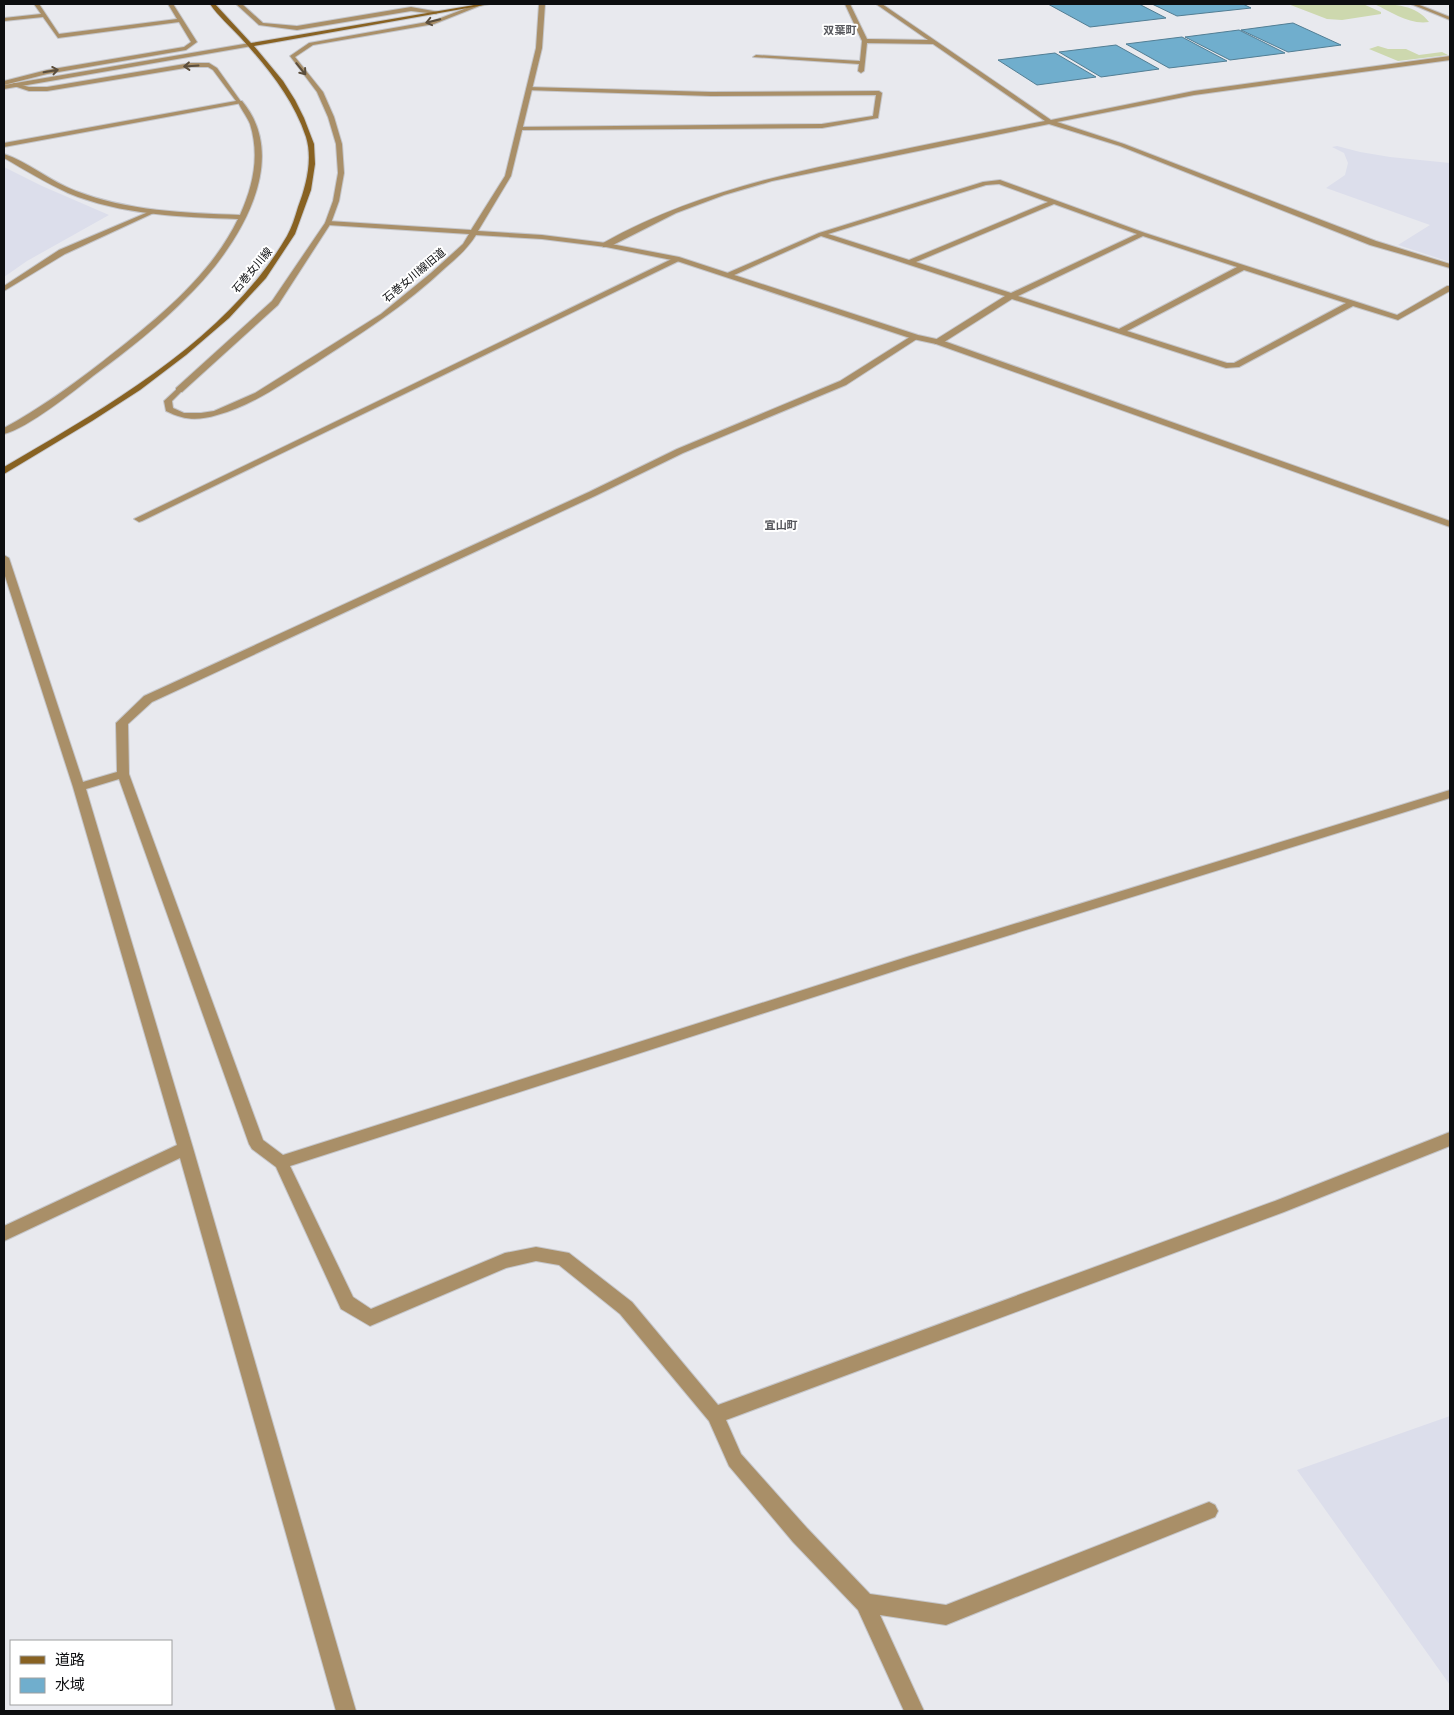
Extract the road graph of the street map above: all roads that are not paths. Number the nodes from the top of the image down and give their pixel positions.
1 (38, 4) edge
2 (171, 4) edge
3 (212, 4) edge
4 (239, 4) edge
5 (487, 4) edge
6 (542, 4) edge
7 (847, 4) edge
8 (879, 4) edge
9 (1413, 4) edge
10 (479, 5) junction
11 (436, 12) junction
12 (44, 15) junction
13 (360, 18) junction
14 (1450, 19) edge
15 (4, 20) edge
16 (180, 20) junction
17 (368, 24) junction
18 (865, 42) junction
19 (935, 42) junction
20 (250, 45) junction
21 (756, 57) dead end
22 (1450, 58) edge
23 (862, 63) junction
24 (861, 71) dead end
25 (4, 83) edge
26 (14, 86) junction
27 (4, 87) edge
28 (528, 89) junction
29 (240, 102) junction
30 (1050, 122) junction
31 (520, 128) junction
32 (4, 145) edge
33 (4, 156) edge
34 (1055, 201) junction
35 (155, 211) junction
36 (243, 217) junction
37 (328, 223) junction
38 (475, 232) junction
39 (821, 234) junction
40 (1143, 234) junction
41 (606, 245) junction
42 (679, 259) junction
43 (908, 263) junction
44 (1450, 266) edge
45 (1244, 267) junction
46 (729, 274) junction
47 (1450, 288) edge
48 (4, 290) edge
49 (1011, 296) junction
50 (1352, 303) junction
51 (1120, 331) junction
52 (916, 337) junction
53 (938, 342) junction
54 (4, 431) edge
55 (4, 471) edge
56 (139, 519) dead end
57 (1450, 523) edge
58 (4, 558) edge
59 (124, 774) junction
60 (79, 787) junction
61 (1450, 794) edge
62 (1450, 1139) edge
63 (185, 1148) junction
64 (281, 1162) junction
65 (4, 1234) edge
66 (715, 1415) junction
67 (1209, 1511) dead end
68 (865, 1602) junction
69 (346, 1711) edge
70 (914, 1711) edge

1 - 12 street
2 - 16 street
3 - 20 main road, 石巻女川線
4 - 13 street
5 - 10 main road
6 - 28 street, 石巻女川線旧道
7 - 18 street
8 - 19 street
9 - 14 street
10 - 11 main road
10 -> 37 street
11 - 13 street
11 - 17 main road
12 - 15 street
12 - 16 street
13 - 17 street
25 -> 16 street
17 - 20 main road
18 - 19 street
18 - 23 street
19 - 30 street
20 - 26 street
20 - 55 main road, 石巻女川線
21 - 23 street
22 - 30 street
23 - 24 street
26 - 27 street
29 -> 26 street
28 - 31 street, 石巻女川線旧道
28 - 31 street
29 - 32 street
29 - 36 street
30 - 41 street
30 - 44 street
31 - 38 street, 石巻女川線旧道
33 - 35 street
34 - 39 street
34 - 40 street
34 - 43 street
35 - 36 street
35 - 48 street
36 - 54 street
37 - 38 street
37 - 38 street, 石巻女川線旧道
38 - 41 street
39 - 43 street
39 - 46 street
40 - 45 street
40 - 49 street
41 - 42 street
42 - 46 street
42 - 56 street
43 - 49 street
45 - 50 street
45 - 51 street
46 - 52 street
47 - 50 street
49 - 51 street
49 - 53 street
50 - 51 street
52 - 53 street
52 - 59 street
53 - 57 street
58 - 60 street
59 - 60 street
59 - 64 street
60 - 63 street
61 - 64 street
62 - 66 street
63 - 65 street
63 - 69 street
64 - 66 street
66 - 68 street
67 - 68 street
68 - 70 street

